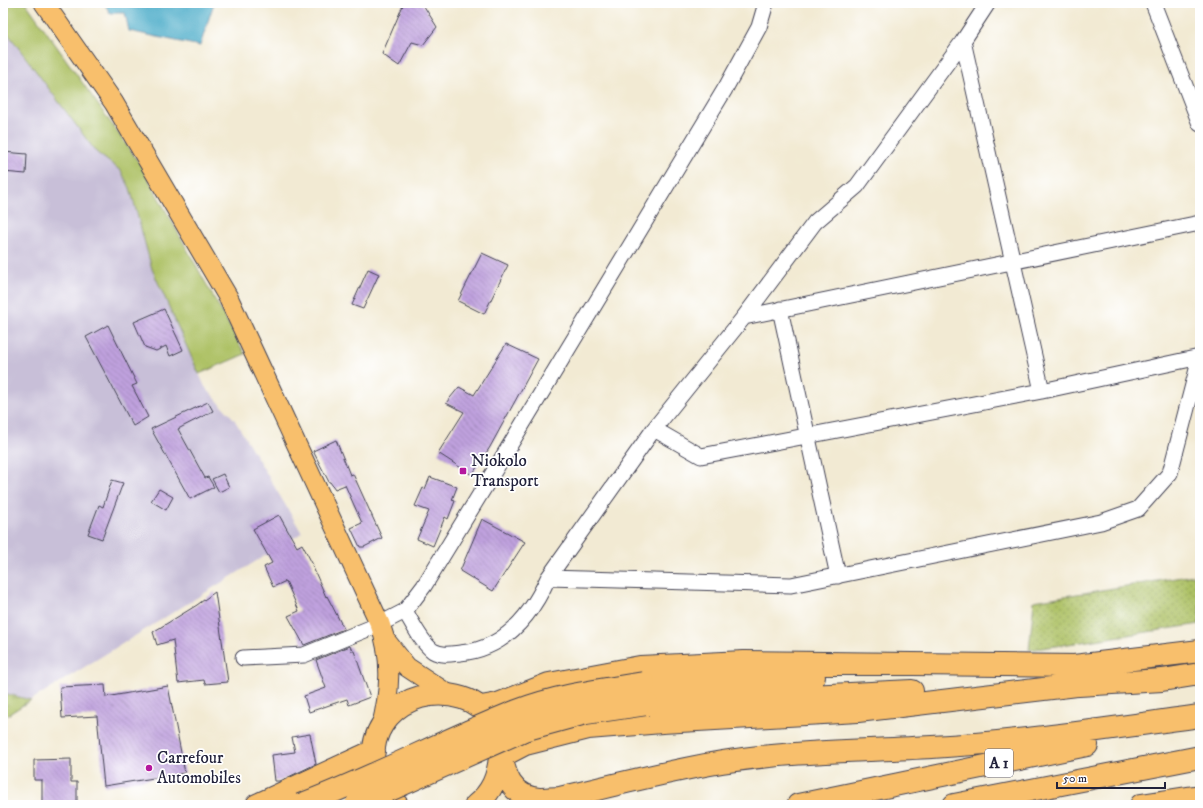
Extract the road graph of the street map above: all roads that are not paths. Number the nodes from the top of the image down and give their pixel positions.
1 (44, 3) edge
2 (766, 3) edge
3 (988, 3) edge
4 (1153, 3) edge
5 (963, 41) junction
6 (1200, 124) edge
7 (1200, 223) edge
8 (1013, 261) junction
9 (780, 309) junction
10 (744, 317) junction
11 (1200, 358) edge
12 (1042, 390) junction
13 (654, 429) junction
14 (807, 435) junction
15 (838, 576) junction
16 (548, 578) junction
17 (405, 611) junction
18 (380, 624) junction
19 (387, 642) junction
20 (1200, 651) edge
21 (243, 658) dead end
22 (1200, 674) edge
23 (1079, 676) junction
24 (448, 694) junction
25 (645, 694) junction
26 (481, 707) junction
27 (1200, 716) edge
28 (1200, 723) edge
29 (380, 729) junction
30 (374, 751) junction
31 (500, 757) junction
32 (1200, 757) edge
33 (1200, 772) edge
34 (1000, 795) junction
35 (1200, 796) edge
36 (481, 803) edge
37 (257, 805) edge
38 (300, 805) edge
39 (356, 805) edge
40 (397, 805) edge
41 (798, 805) edge
42 (954, 805) edge
43 (1141, 805) edge

1 - 18 main road
2 - 17 street
3 - 5 street
4 - 6 street
5 - 8 street
5 - 10 street
7 - 8 street
8 - 9 street
8 - 12 street
9 - 10 street
9 - 14 street
10 - 13 street
11 - 12 street
11 - 15 street
12 - 14 street
13 - 14 street
13 - 16 street
14 - 15 street
15 - 16 street
16 - 17 street
17 - 18 street
18 - 19 main road
18 - 21 street
19 - 24 main road
19 - 29 main road
20 - 23 highway
22 - 23 highway
23 - 25 highway
23 - 26 highway
23 - 31 highway
24 - 26 highway
24 - 29 highway
25 - 38 highway, bridge
25 - 39 highway, bridge
26 - 31 highway
27 - 31 highway
28 - 41 highway, A 1
29 - 30 highway
30 - 37 highway
30 - 40 highway
31 - 36 highway
32 - 34 highway, A 1
33 - 34 highway
34 - 42 highway, A 1
35 - 43 highway

